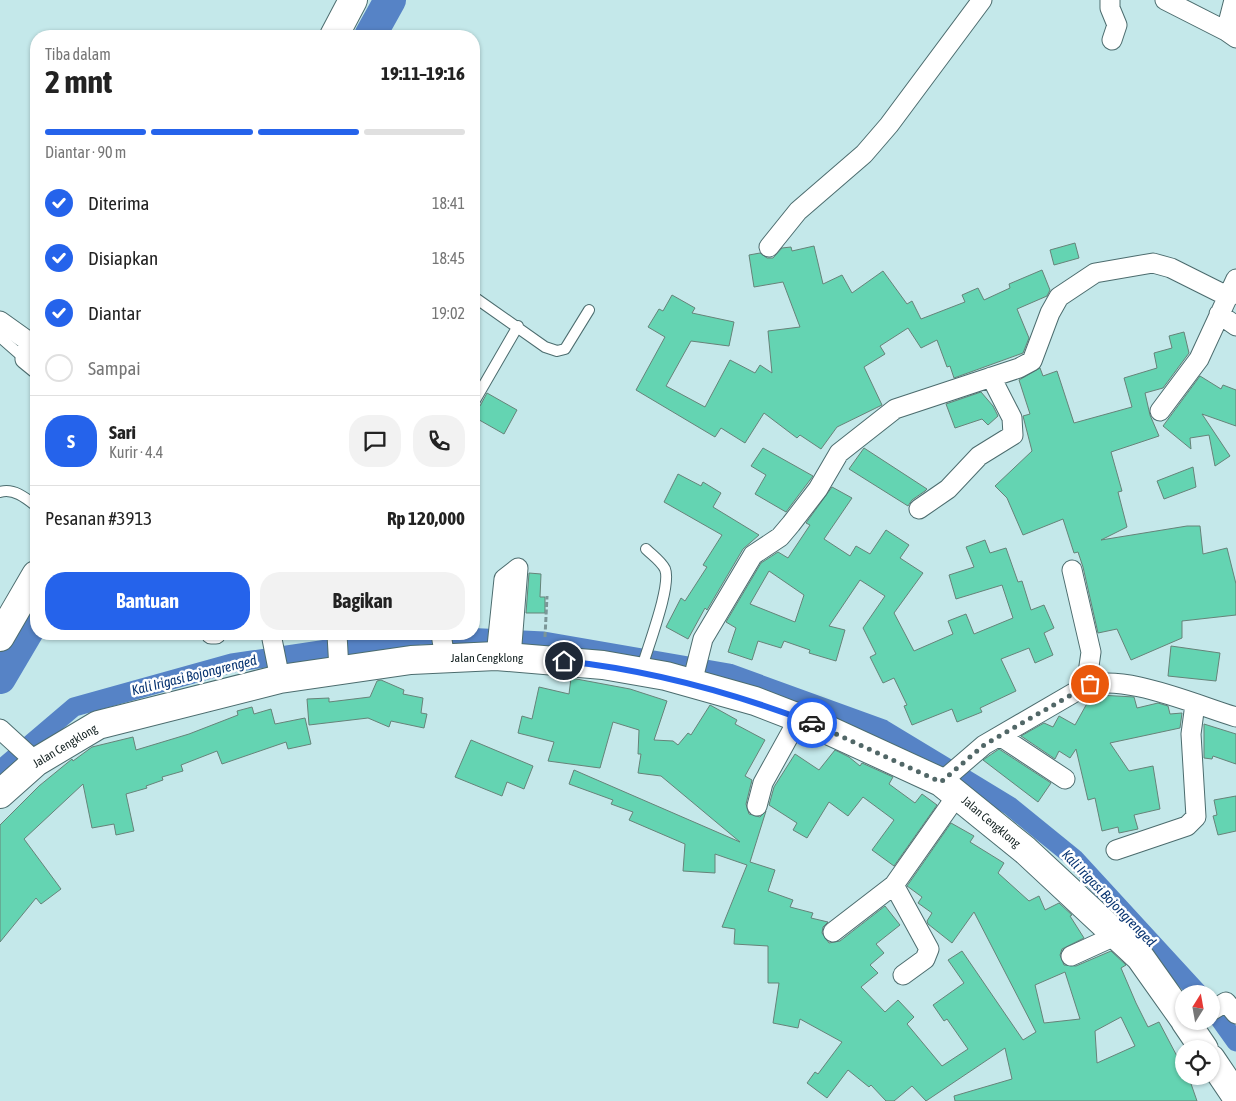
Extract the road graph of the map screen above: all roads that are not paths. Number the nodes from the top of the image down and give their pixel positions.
1 (353, 0) edge
2 (982, 0) edge
3 (1110, 0) edge
4 (1164, 0) edge
5 (1234, 0) edge
6 (337, 30) edge
7 (1231, 34) edge
8 (1112, 40) dead end
9 (769, 247) dead end
10 (1233, 288) edge
11 (480, 301) edge
12 (589, 310) dead end
13 (1219, 314) junction
14 (0, 321) edge
15 (518, 326) junction
16 (1236, 326) edge
17 (0, 337) edge
18 (30, 356) edge
19 (30, 362) edge
20 (991, 377) junction
21 (480, 392) edge
22 (1160, 411) dead end
23 (0, 492) edge
24 (30, 502) edge
25 (919, 509) dead end
26 (646, 549) dead end
27 (1072, 570) dead end
28 (30, 585) edge
29 (508, 595) dead end
30 (0, 637) edge
31 (272, 640) edge
32 (343, 640) edge
33 (443, 647) edge
34 (504, 650) junction
35 (345, 664) junction
36 (642, 668) junction
37 (279, 674) junction
38 (693, 677) junction
39 (1082, 688) junction
40 (1196, 704) junction
41 (1236, 717) edge
42 (799, 718) junction
43 (0, 729) edge
44 (992, 740) junction
45 (27, 754) junction
46 (1065, 778) dead end
47 (950, 784) junction
48 (0, 794) edge
49 (758, 806) dead end
50 (1116, 850) dead end
51 (894, 885) junction
52 (833, 932) dead end
53 (1117, 935) junction
54 (1071, 956) dead end
55 (903, 975) dead end
56 (1175, 1004) edge
57 (1220, 1071) edge
58 (1234, 1090) edge

1 - 6 main road
2 - 9 street
3 - 8 street
4 - 7 street
5 - 7 street
10 - 13 street
10 - 20 street
11 - 15 lane
12 - 15 lane
13 - 16 street
13 - 22 street
14 - 18 street
15 - 21 lane
17 - 19 lane
20 - 25 street
20 - 38 street
23 - 24 lane
26 - 36 lane
27 - 39 street
28 - 30 main road
29 - 34 street
31 - 37 street
32 - 35 street
33 - 34 main road, Jalan Cengklong
33 - 35 main road, Jalan Cengklong
34 - 36 main road, Jalan Cengklong
35 - 37 main road, Jalan Cengklong
36 - 38 main road, Jalan Cengklong
37 - 45 main road, Jalan Cengklong
38 - 42 main road, Jalan Cengklong
39 - 40 street
39 - 44 street
40 - 41 street
40 - 50 street
42 - 47 main road, Jalan Cengklong
42 - 49 street
43 - 45 street
44 - 46 street
44 - 47 street
45 - 48 main road, Jalan Cengklong
47 - 51 street
47 - 53 main road, Jalan Cengklong
51 - 52 street
51 - 55 street
53 - 54 street
53 - 56 main road, Jalan Cengklong
57 - 58 main road

